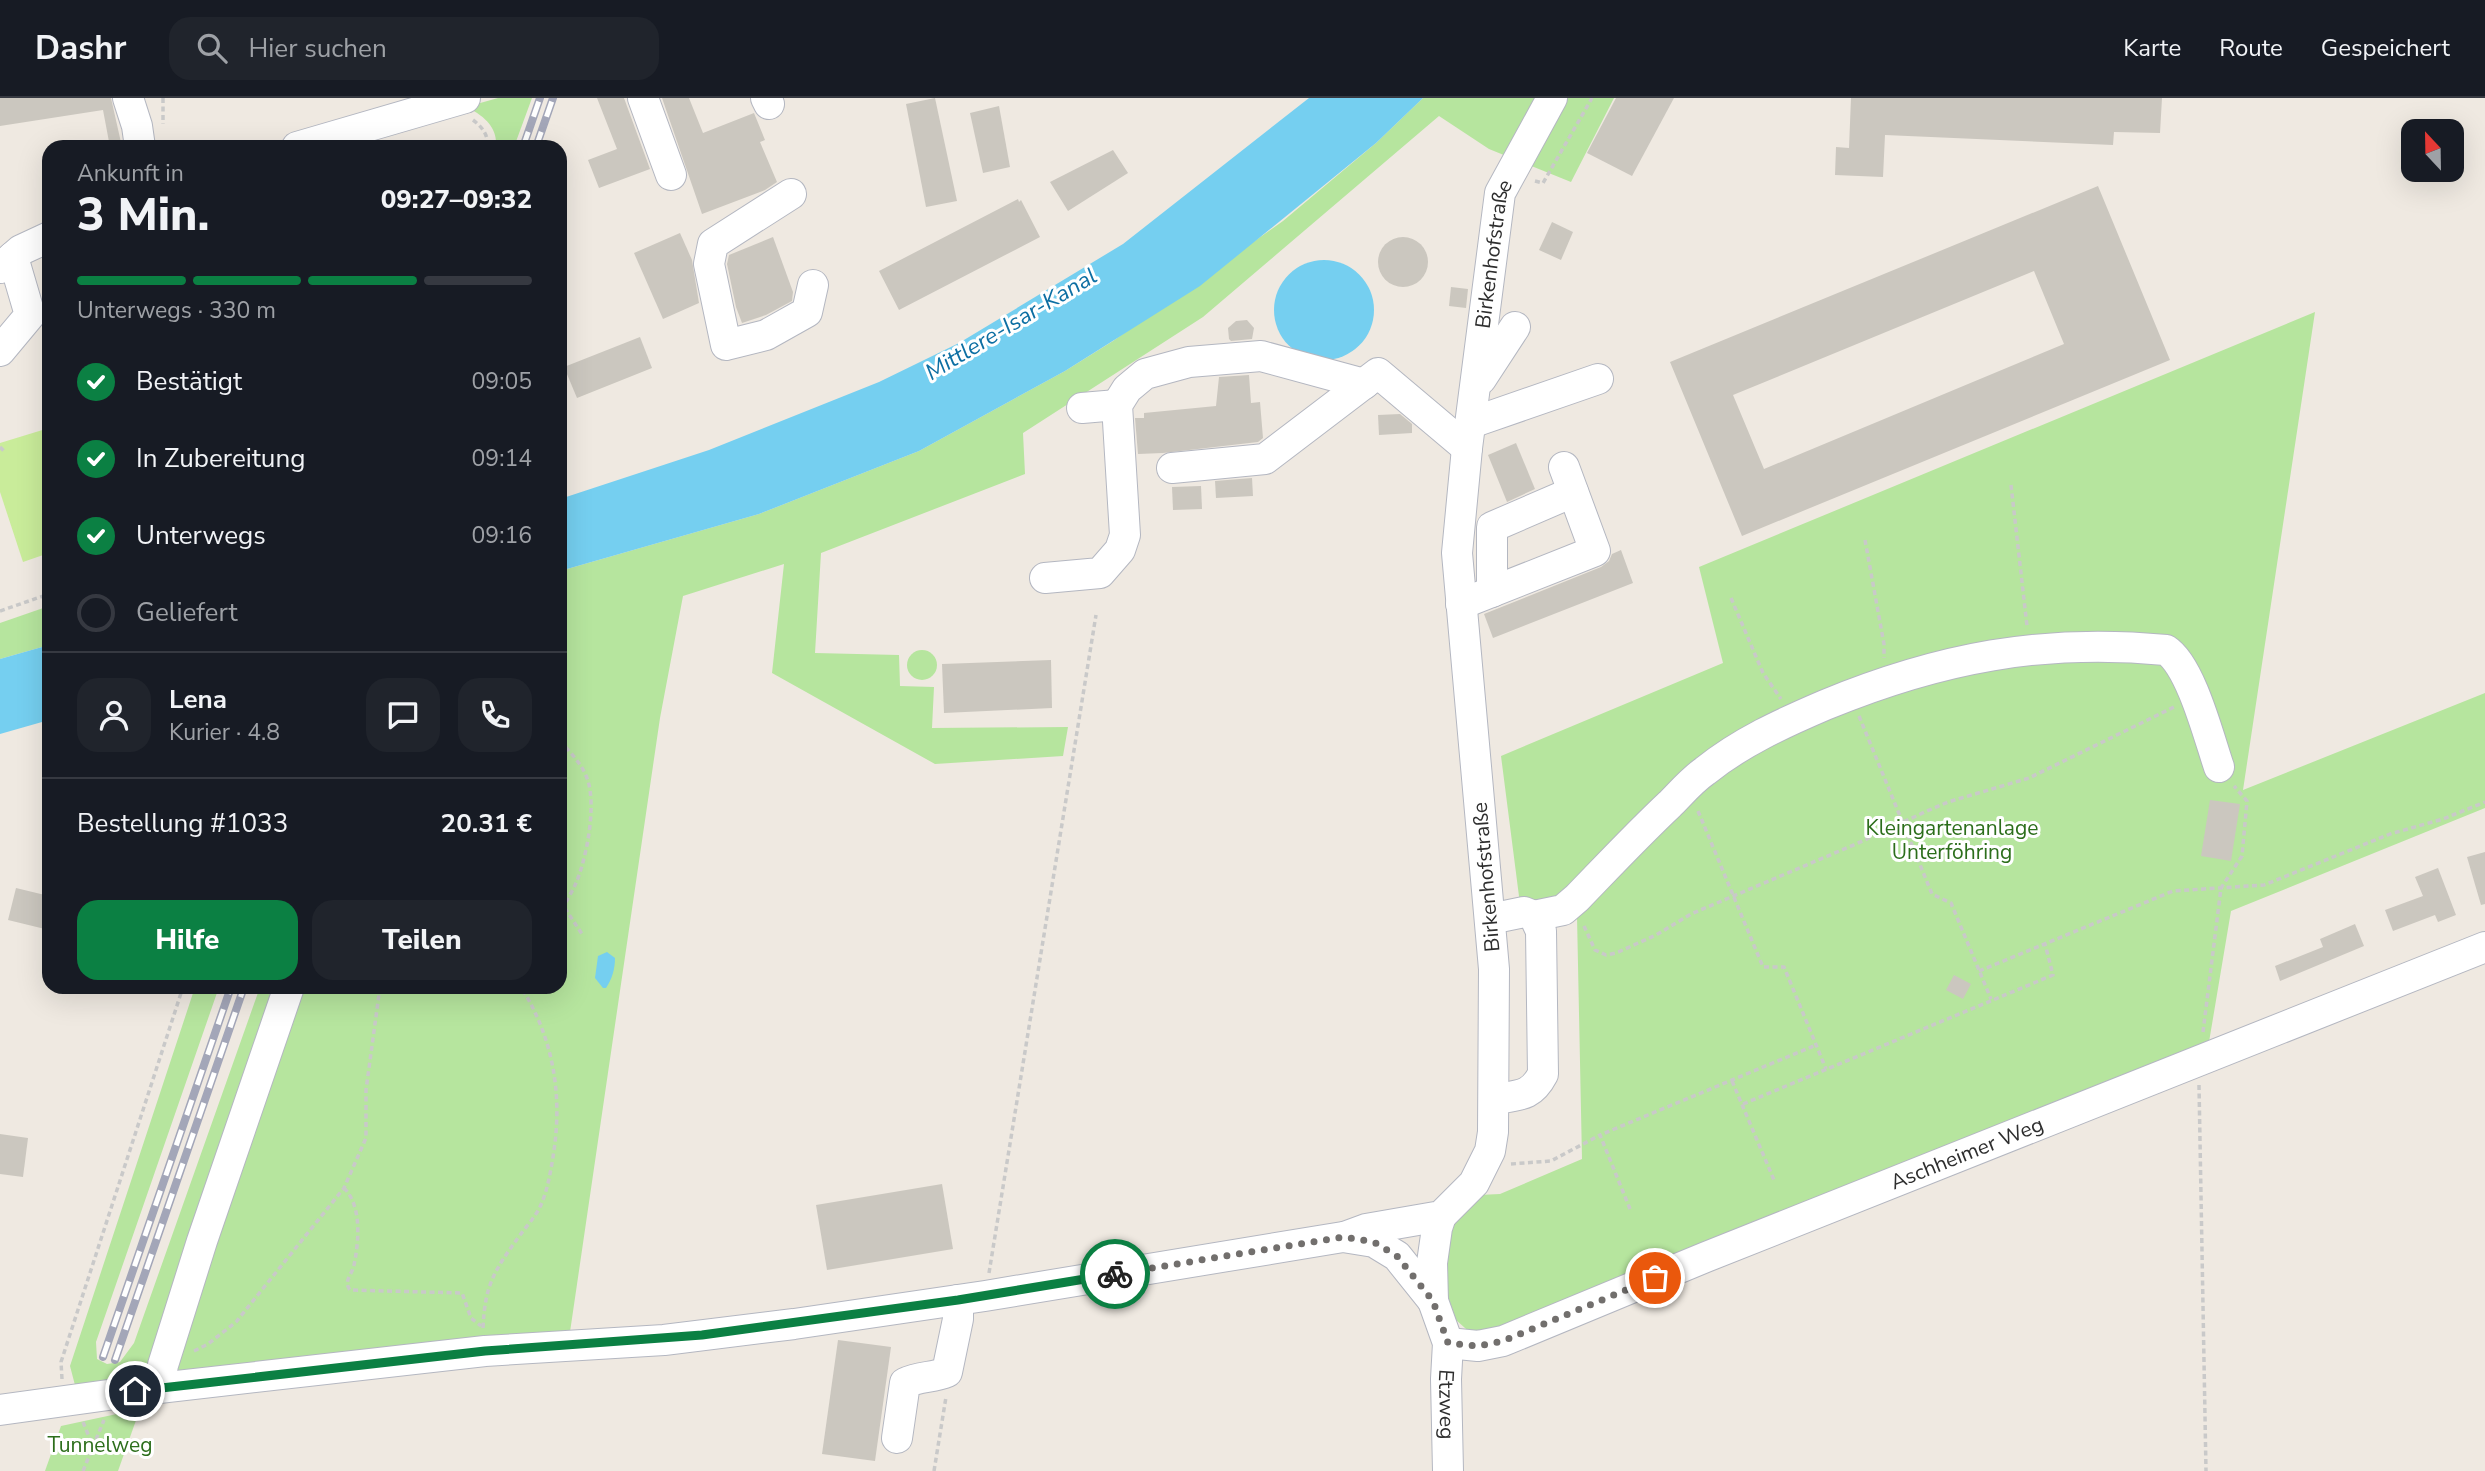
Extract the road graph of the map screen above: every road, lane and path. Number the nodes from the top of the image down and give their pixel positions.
1 (128, 98) edge
2 (465, 98) edge
3 (643, 98) edge
4 (1552, 98) edge
5 (1592, 98) edge
6 (139, 140) edge
7 (322, 140) edge
8 (671, 175) dead end
9 (1509, 175) junction
10 (791, 194) dead end
11 (42, 240) edge
12 (7, 262) edge
13 (813, 285) dead end
14 (1515, 327) dead end
15 (0, 351) edge
16 (1598, 379) dead end
17 (1364, 384) junction
18 (1477, 386) junction
19 (1117, 405) junction
20 (1082, 408) dead end
21 (1469, 435) junction
22 (1172, 468) dead end
23 (2011, 485) dead end
24 (1866, 540) dead end
25 (1045, 578) dead end
26 (1492, 592) junction
27 (42, 596) edge
28 (1731, 598) dead end
29 (1461, 604) junction
30 (0, 611) edge
31 (1096, 615) dead end
32 (2029, 649) junction
33 (1885, 681) junction
34 (1850, 694) junction
35 (2194, 697) junction
36 (1799, 716) junction
37 (567, 748) edge
38 (2219, 767) joint
39 (1688, 787) junction
40 (2485, 802) edge
41 (1903, 822) junction
42 (2221, 888) junction
43 (1733, 895) junction
44 (567, 898) edge
45 (1573, 902) junction
46 (567, 916) edge
47 (1534, 916) junction
48 (1490, 919) junction
49 (582, 934) dead end
50 (2045, 944) junction
51 (2485, 947) edge
52 (1979, 971) junction
53 (181, 994) edge
54 (287, 994) edge
55 (379, 994) edge
56 (525, 994) edge
57 (1991, 1000) junction
58 (1816, 1045) junction
59 (2199, 1061) junction
60 (1826, 1069) junction
61 (1732, 1080) junction
62 (1495, 1099) junction
63 (1743, 1104) junction
64 (1600, 1135) junction
65 (1483, 1166) junction
66 (1774, 1180) dead end
67 (344, 1188) junction
68 (1630, 1209) dead end
69 (1441, 1216) junction
70 (1343, 1237) junction
71 (971, 1298) junction
72 (1433, 1301) junction
73 (484, 1339) junction
74 (1448, 1343) junction
75 (947, 1372) junction
76 (161, 1376) junction
77 (110, 1394) junction
78 (69, 1400) junction
79 (0, 1410) edge
80 (897, 1438) dead end
81 (92, 1444) junction
82 (83, 1471) edge
83 (934, 1471) edge
84 (1448, 1471) edge
85 (2206, 1471) edge

1 - 6 street
2 - 7 street
3 - 8 street
4 - 9 street, Birkenhofstraße
5 - 9 path
9 - 18 street, Birkenhofstraße
10 - 13 street
11 - 12 street
12 - 15 street
14 - 18 street
16 - 21 street
17 - 19 street
17 - 21 street
17 - 22 street
18 - 21 street, Birkenhofstraße
19 - 20 street
19 - 25 street
21 - 29 street, Birkenhofstraße
23 - 32 path
24 - 33 path
26 - 26 street
26 - 29 street
27 - 30 path
28 - 36 path
29 - 48 street, Birkenhofstraße
31 - 71 path
32 - 33 street
32 - 35 street
33 - 34 street
34 - 36 street
34 - 41 path
35 - 38 street
35 - 41 path
36 - 39 street
37 - 44 path
38 - 42 path
39 - 43 path
39 - 45 street
40 - 42 path
41 - 43 path
41 - 52 path
42 - 50 path
42 - 59 path
43 - 45 path
43 - 58 path
45 - 47 street
46 - 49 path
47 - 48 street
47 - 62 street
48 - 62 street, Birkenhofstraße
50 - 52 path
50 - 57 path
51 - 59 street, Aschheimer Weg
52 - 57 path
53 - 78 path
54 - 76 street
55 - 67 path
56 - 73 path
57 - 60 path
58 - 60 path
58 - 61 path
59 - 74 street, Aschheimer Weg
59 - 85 path
60 - 63 path
61 - 63 path
61 - 64 path
62 - 65 street, Birkenhofstraße
63 - 66 path
64 - 65 path
64 - 68 path
65 - 69 street, Birkenhofstraße
67 - 73 path
67 - 76 path
69 - 70 street
69 - 72 street, Etzweg
70 - 71 street
70 - 72 street
71 - 73 street
71 - 75 street
72 - 74 street, Etzweg
73 - 76 street
74 - 84 street, Etzweg
75 - 80 street
75 - 83 path
76 - 77 street
77 - 78 street
77 - 81 path
78 - 79 street
78 - 81 path
81 - 82 path

